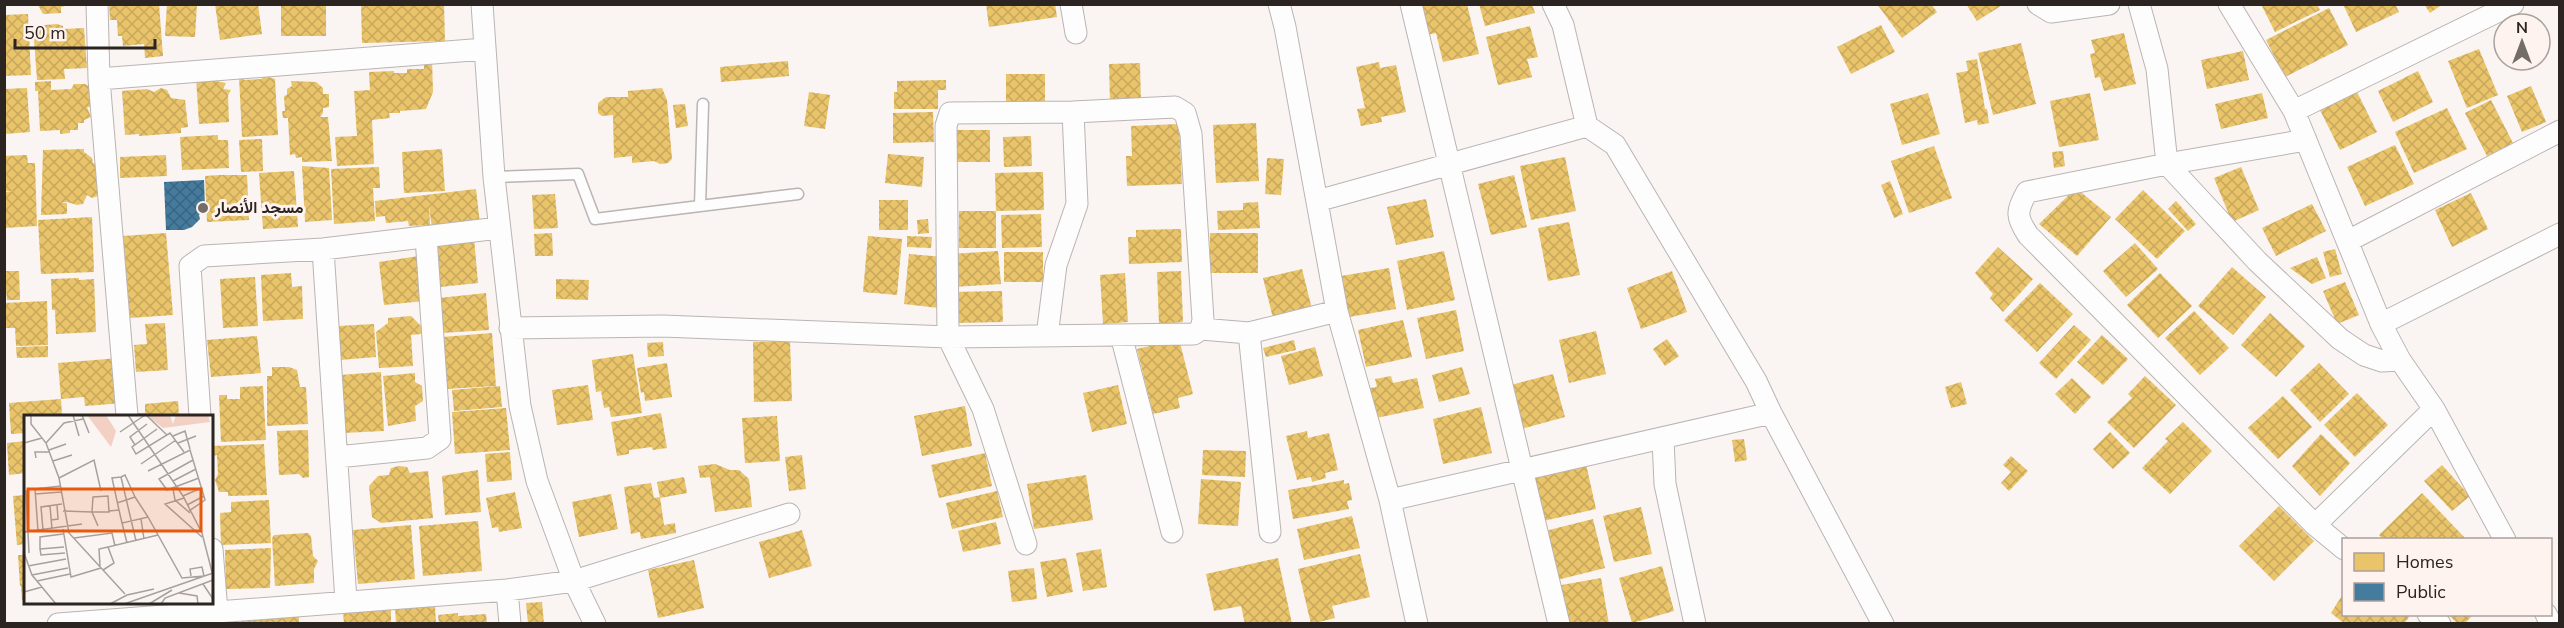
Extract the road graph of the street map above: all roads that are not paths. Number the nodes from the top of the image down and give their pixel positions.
1 (97, 4) edge
2 (482, 4) edge
3 (1071, 4) edge
4 (1279, 4) edge
5 (1411, 4) edge
6 (1553, 4) edge
7 (2038, 4) edge
8 (2109, 4) edge
9 (2139, 4) edge
10 (2229, 4) edge
11 (2512, 4) edge
12 (1076, 33) dead end
13 (485, 49) junction
14 (99, 79) junction
15 (703, 104) dead end
16 (2294, 111) junction
17 (1072, 112) junction
18 (1587, 126) junction
19 (2559, 131) edge
20 (2306, 140) junction
21 (2167, 164) junction
22 (1449, 165) junction
23 (494, 177) junction
24 (798, 194) dead end
25 (1317, 201) junction
26 (700, 206) junction
27 (499, 228) junction
28 (2559, 234) edge
29 (426, 237) junction
30 (2348, 241) junction
31 (323, 249) junction
32 (1338, 311) junction
33 (2381, 324) junction
34 (510, 328) junction
35 (1201, 329) junction
36 (1249, 333) junction
37 (1121, 335) junction
38 (1047, 336) junction
39 (948, 337) junction
40 (2400, 360) junction
41 (2434, 409) junction
42 (1771, 413) junction
43 (128, 415) edge
44 (200, 415) edge
45 (1663, 439) junction
46 (337, 457) junction
47 (1523, 471) junction
48 (1390, 500) junction
49 (789, 514) dead end
50 (2315, 525) junction
51 (1172, 532) dead end
52 (1270, 532) dead end
53 (2504, 538) edge
54 (1026, 544) dead end
55 (2342, 548) edge
56 (213, 562) edge
57 (574, 581) junction
58 (507, 590) junction
59 (346, 601) junction
60 (141, 609) edge
61 (217, 612) junction
62 (58, 624) edge
63 (510, 624) edge
64 (595, 624) edge
65 (1417, 624) edge
66 (1559, 624) edge
67 (1695, 624) edge
68 (1883, 624) edge

1 - 14 street
2 - 13 street
3 - 12 street
4 - 25 street
5 - 22 street
6 - 18 street
7 - 8 street
9 - 21 street
10 - 16 street
11 - 16 street
13 - 14 street
13 - 23 street
14 - 43 street
15 - 26 lane
16 - 20 street
17 - 35 street
17 - 38 street
17 - 39 street
18 - 22 street
18 - 42 street
19 - 30 street
20 - 21 street
20 - 30 street
21 - 40 street
21 - 50 street
22 - 25 street
22 - 47 street
23 - 26 lane
23 - 27 street
24 - 26 lane
25 - 32 street
27 - 29 street
27 - 34 street
28 - 33 street
29 - 31 street
29 - 46 street
30 - 33 street
31 - 44 street
31 - 46 street
32 - 36 street
32 - 48 street
33 - 40 street
34 - 39 street
34 - 57 street
35 - 36 street
35 - 37 street
36 - 52 street
37 - 38 street
37 - 51 street
38 - 39 street
39 - 54 street
40 - 41 street
41 - 50 street
41 - 53 street
42 - 45 street
42 - 68 street
45 - 47 street
45 - 67 street
46 - 59 street
47 - 48 street
47 - 66 street
48 - 65 street
49 - 57 street
50 - 55 street
56 - 61 street
57 - 58 street
57 - 64 street
58 - 59 street
58 - 63 street
59 - 61 street
60 - 61 street
60 - 62 street

